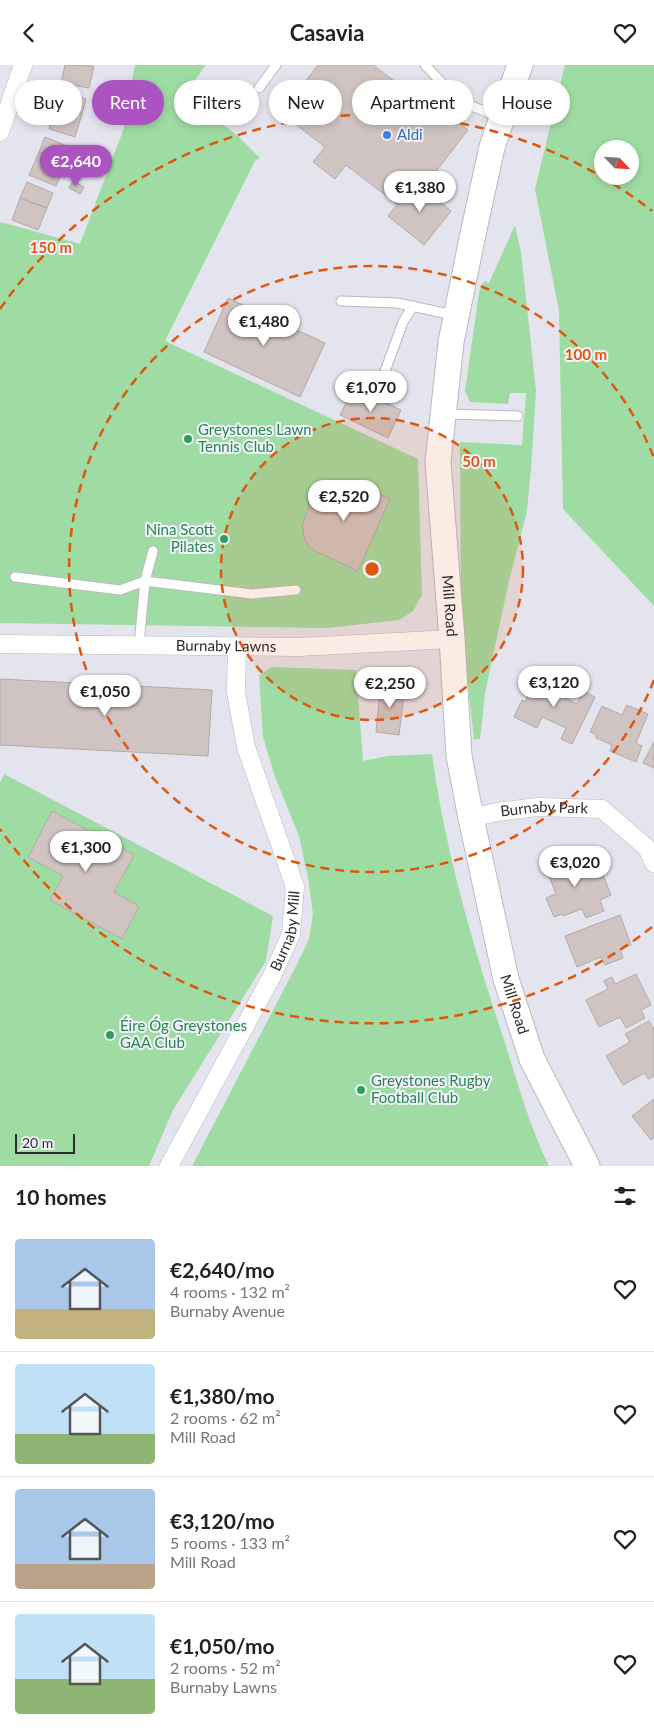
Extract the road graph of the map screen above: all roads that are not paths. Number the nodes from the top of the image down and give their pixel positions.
1 (24, 65) edge
2 (276, 65) edge
3 (425, 65) edge
4 (520, 65) edge
5 (515, 80) edge
6 (259, 88) dead end
7 (483, 111) edge
8 (500, 125) edge
9 (0, 132) edge
10 (342, 301) dead end
11 (413, 307) junction
12 (456, 315) junction
13 (384, 374) dead end
14 (443, 414) junction
15 (518, 416) dead end
16 (153, 551) dead end
17 (15, 577) dead end
18 (145, 581) junction
19 (296, 590) dead end
20 (452, 639) junction
21 (0, 644) edge
22 (139, 645) junction
23 (237, 648) junction
24 (471, 818) junction
25 (654, 863) edge
26 (168, 1166) edge
27 (587, 1166) edge

1 - 9 street
2 - 6 lane
3 - 7 lane
4 - 5 main road, Mill Road
8 - 12 main road, Mill Road
10 - 11 lane
11 - 12 lane
11 - 13 lane
12 - 14 main road, Mill Road
14 - 15 lane
14 - 20 main road, Mill Road
16 - 18 lane
17 - 18 lane
18 - 19 lane
18 - 22 lane
20 - 23 street, Burnaby Lawns
20 - 24 main road, Mill Road
21 - 22 street, Burnaby Lawns
22 - 23 street, Burnaby Lawns
23 - 26 street, Burnaby Mill
24 - 25 street, Burnaby Park
24 - 27 main road, Mill Road

